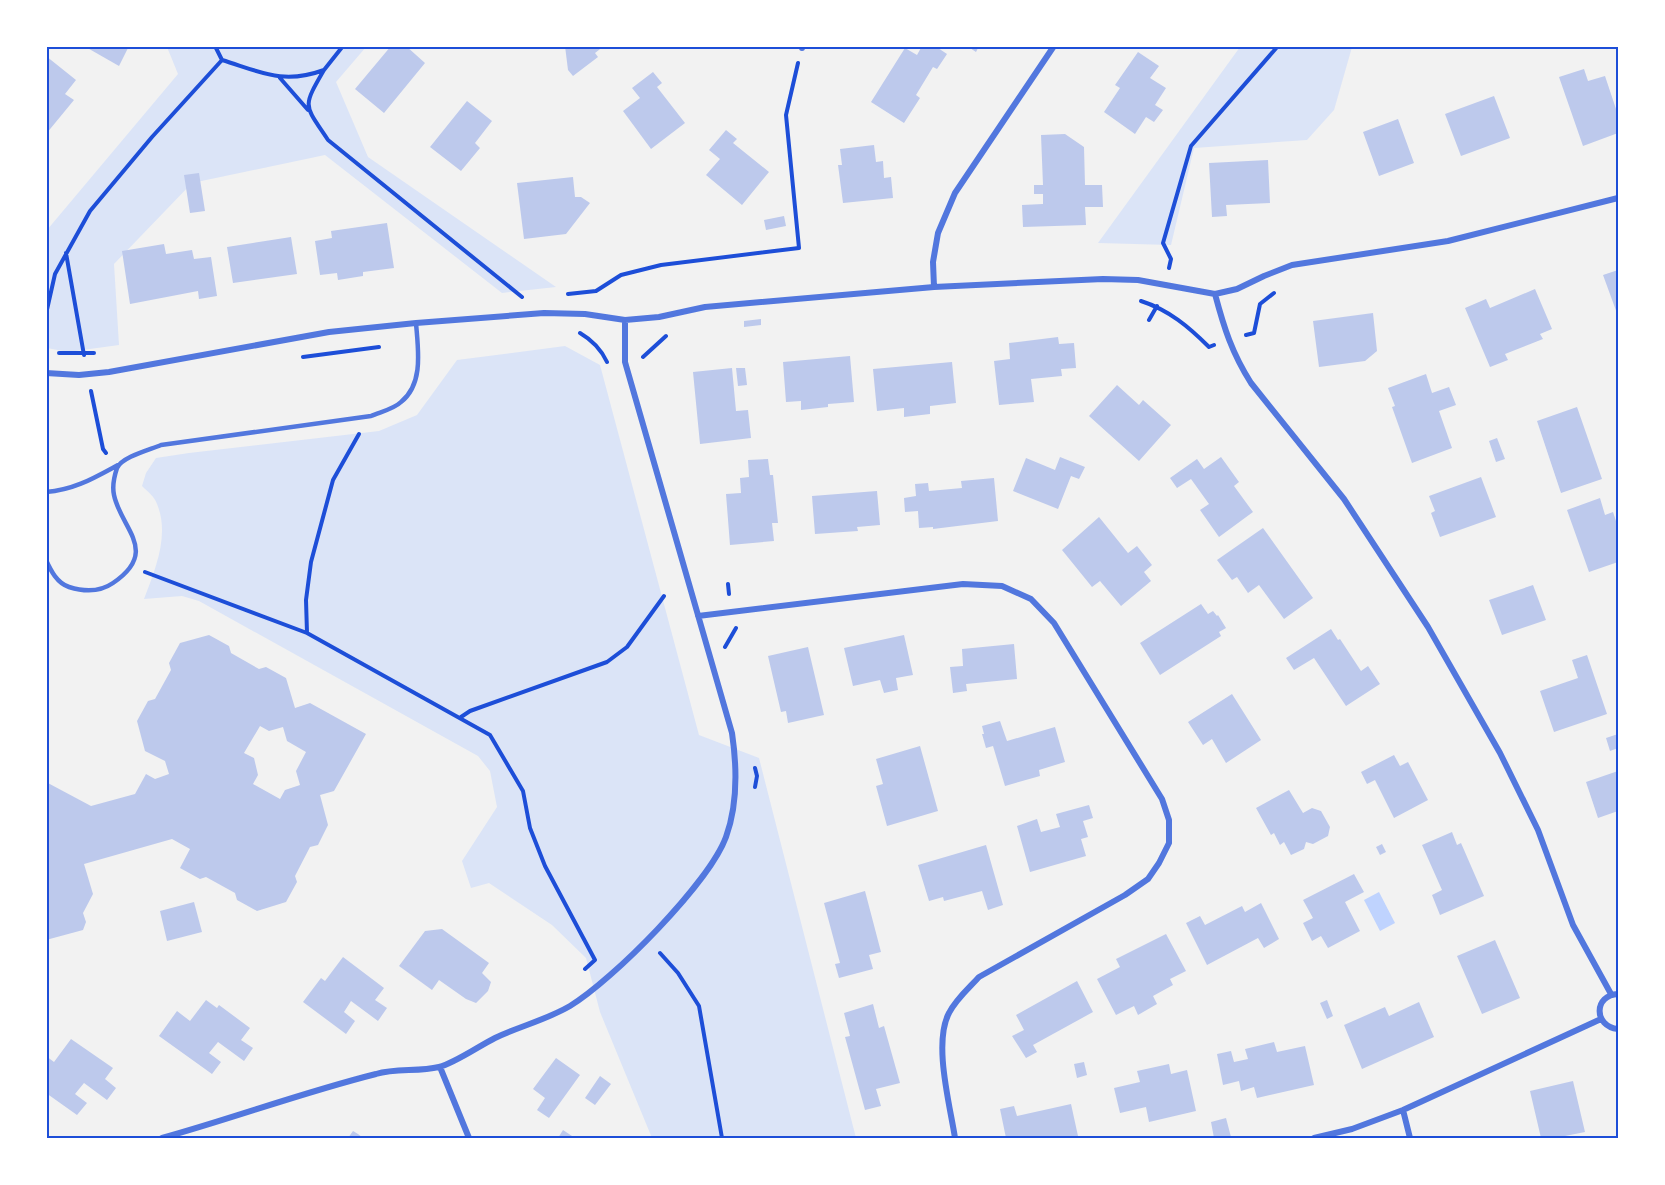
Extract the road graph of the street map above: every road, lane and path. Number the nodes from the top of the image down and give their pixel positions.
1 (216, 46) edge
2 (343, 46) edge
3 (1054, 46) edge
4 (1278, 46) edge
5 (802, 47) edge
6 (222, 60) junction
7 (324, 70) junction
8 (280, 78) junction
9 (308, 110) junction
10 (1618, 198) edge
11 (1165, 285) junction
12 (934, 287) junction
13 (564, 294) dead end
14 (1215, 294) junction
15 (533, 297) dead end
16 (1138, 299) dead end
17 (1157, 306) junction
18 (46, 314) edge
19 (625, 320) junction
20 (1149, 320) dead end
21 (416, 323) junction
22 (575, 332) dead end
23 (670, 334) dead end
24 (1227, 338) junction
25 (418, 343) junction
26 (103, 353) dead end
27 (51, 354) dead end
28 (299, 358) dead end
29 (642, 358) dead end
30 (608, 366) dead end
31 (49, 373) edge
32 (371, 416) junction
33 (118, 465) junction
34 (46, 492) edge
35 (46, 561) edge
36 (130, 567) junction
37 (728, 584) dead end
38 (664, 596) dead end
39 (733, 611) junction
40 (698, 616) junction
41 (307, 633) junction
42 (728, 658) dead end
43 (462, 717) junction
44 (754, 765) dead end
45 (753, 799) dead end
46 (666, 946) dead end
47 (660, 953) junction
48 (652, 960) dead end
49 (595, 989) junction
50 (1618, 993) edge
51 (1611, 994) junction
52 (1601, 1019) junction
53 (1618, 1029) edge
54 (440, 1067) junction
55 (1403, 1110) junction
56 (162, 1138) edge
57 (469, 1138) edge
58 (722, 1138) edge
59 (955, 1138) edge
60 (1314, 1138) edge
61 (1410, 1138) edge

1 - 6 path
2 - 7 path
3 - 12 street
4 - 11 path
5 - 13 path
6 - 8 path
6 - 18 path
7 - 8 path
7 - 9 path
8 - 9 path
9 - 15 path
10 - 14 street
11 - 12 street
11 - 14 street
11 - 17 path
12 - 19 street
14 - 24 street
16 - 17 path
17 - 20 path
17 - 24 path
19 - 21 street
19 - 40 street
21 - 25 lane
21 - 31 street
22 - 30 path
23 - 29 path
24 - 51 street
25 - 28 path
25 - 32 lane
26 - 27 path
32 - 33 lane
32 - 41 path
33 - 34 lane
33 - 36 lane
35 - 36 lane
36 - 41 path
37 - 39 path
38 - 43 path
39 - 40 street
39 - 42 path
39 - 59 street
40 - 49 street
41 - 43 path
43 - 49 path
44 - 45 path
46 - 47 path
47 - 48 path
47 - 58 path
49 - 54 street
50 - 51 street
51 - 52 street
52 - 53 street
52 - 55 street
54 - 56 street
54 - 57 street
55 - 60 street
55 - 61 street

